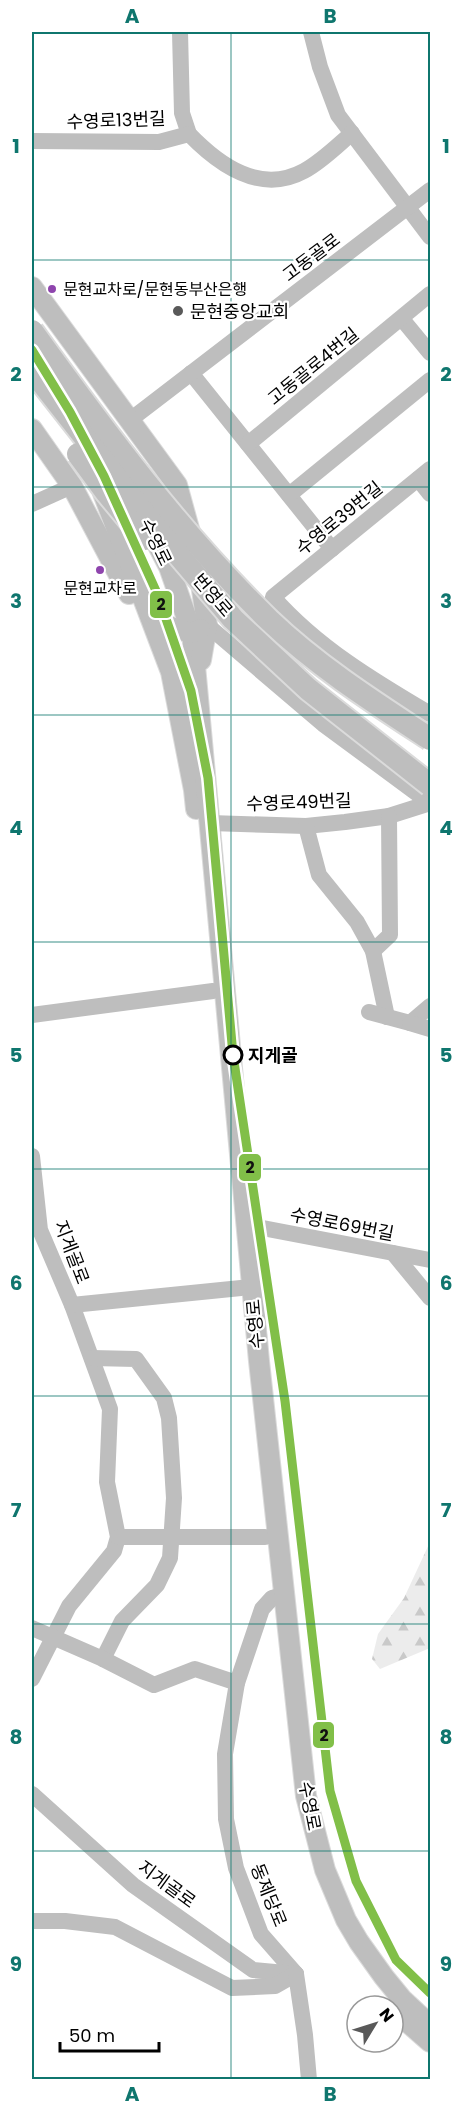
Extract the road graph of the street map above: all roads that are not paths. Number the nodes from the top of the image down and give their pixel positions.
1 (180, 32) edge
2 (311, 32) edge
3 (189, 134) junction
4 (352, 134) junction
5 (32, 141) edge
6 (430, 190) edge
7 (407, 208) junction
8 (430, 237) edge
9 (32, 287) edge
10 (430, 294) edge
11 (32, 311) edge
12 (402, 319) junction
13 (32, 331) edge
14 (32, 340) edge
15 (430, 353) edge
16 (32, 363) edge
17 (32, 370) edge
18 (191, 372) junction
19 (430, 380) edge
20 (32, 393) edge
21 (129, 420) junction
22 (32, 429) edge
23 (248, 444) junction
24 (424, 474) edge
25 (72, 486) junction
26 (430, 494) edge
27 (289, 495) junction
28 (32, 504) edge
29 (210, 545) dead end
30 (332, 549) junction
31 (141, 593) junction
32 (234, 619) junction
33 (200, 629) junction
34 (175, 688) junction
35 (430, 714) edge
36 (430, 739) edge
37 (430, 785) edge
38 (430, 803) edge
39 (389, 816) junction
40 (210, 823) junction
41 (306, 826) junction
42 (373, 951) junction
43 (213, 991) junction
44 (430, 1006) edge
45 (369, 1012) dead end
46 (32, 1015) edge
47 (387, 1017) junction
48 (410, 1023) junction
49 (430, 1029) edge
50 (32, 1156) edge
51 (247, 1225) junction
52 (39, 1248) edge
53 (393, 1253) junction
54 (430, 1260) edge
55 (241, 1288) junction
56 (430, 1298) edge
57 (72, 1305) junction
58 (92, 1358) junction
59 (118, 1537) junction
60 (173, 1538) junction
61 (265, 1538) junction
62 (277, 1596) junction
63 (32, 1628) edge
64 (54, 1636) junction
65 (103, 1659) junction
66 (32, 1679) edge
67 (237, 1683) junction
68 (32, 1794) edge
69 (32, 1921) edge
70 (296, 1974) junction
71 (382, 1994) edge
72 (405, 2019) edge
73 (430, 2025) edge
74 (430, 2042) edge
75 (309, 2079) edge

1 - 3 street
2 - 4 street
3 - 4 street, 수영로13번길
3 - 5 street, 수영로13번길
4 - 7 street
6 - 7 street, 고동골로
7 - 8 street
7 - 18 street, 고동골로
9 - 21 main road
10 - 12 street, 고동골로4번길
11 - 29 highway
12 - 15 street
12 - 23 street, 고동골로4번길
13 - 36 highway, 번영로, bridge
14 - 33 main road, 수영로
16 - 31 main road, 수영로
17 - 32 highway, 번영로, bridge
18 - 21 street, 고동골로
18 - 23 street
19 - 27 street
20 - 32 highway, bridge
21 - 33 main road
22 - 25 main road, 수영로
23 - 27 street
24 - 26 street
24 - 30 street, 수영로39번길
25 - 28 street
25 - 34 main road, 수영로
27 - 30 street
30 - 35 street, 수영로39번길
31 - 33 main road
31 - 34 main road, 수영로
32 - 37 highway, 번영로, bridge
33 - 38 street
33 - 40 main road, 수영로
34 - 43 main road, 수영로
38 - 39 street, 수영로49번길
39 - 41 street, 수영로49번길
39 - 42 street
40 - 41 street, 수영로49번길
40 - 51 main road, 수영로
41 - 42 street
42 - 47 street
43 - 46 street
43 - 55 main road, 수영로
44 - 48 street
45 - 47 street
47 - 48 street
48 - 49 street
50 - 52 street, 지게골로
51 - 53 street, 수영로69번길
51 - 62 main road, 수영로
52 - 57 street, 지게골로
53 - 54 street, 수영로69번길
53 - 56 street
55 - 57 street, 수영로
55 - 61 main road, 수영로
57 - 58 street, 지게골로
58 - 59 street, 지게골로
58 - 60 street
59 - 60 street
59 - 64 street
60 - 61 street
60 - 65 street
61 - 62 main road, 수영로
62 - 67 street, 동제당로
62 - 71 main road, 수영로
62 - 73 main road, 수영로
63 - 64 street
64 - 65 street
64 - 66 street
65 - 67 street
67 - 70 street, 동제당로
68 - 70 street, 지게골로
69 - 70 street
70 - 75 street
72 - 74 main road, 수영로

